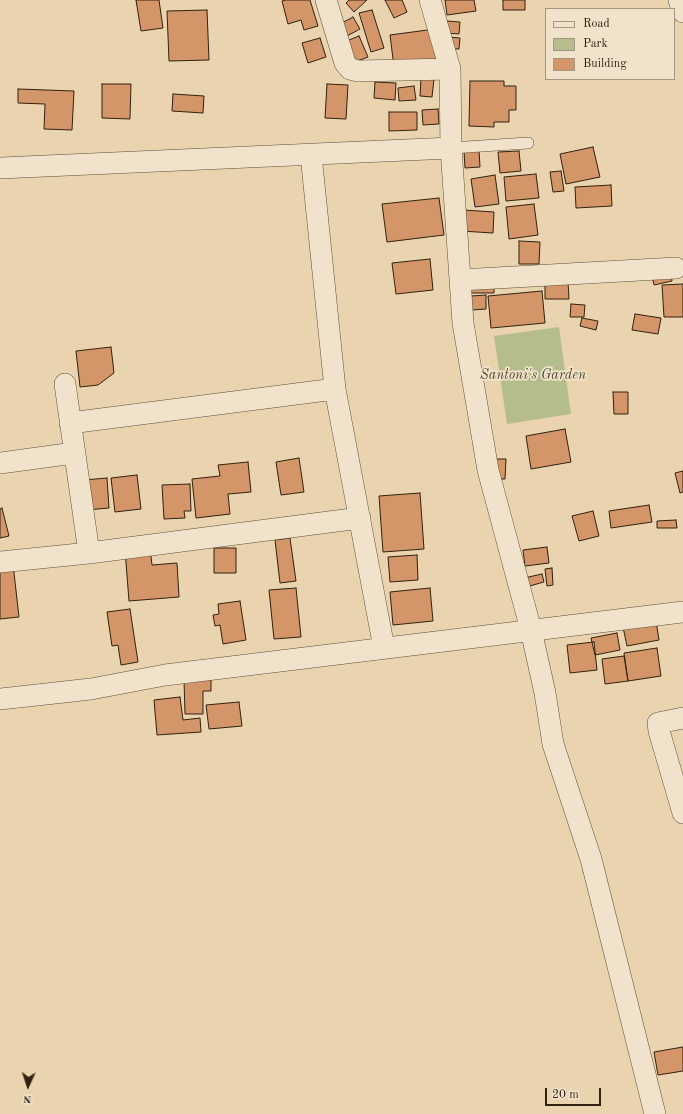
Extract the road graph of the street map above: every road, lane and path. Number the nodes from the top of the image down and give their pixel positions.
1 (326, 0) edge
2 (430, 0) edge
3 (678, 0) edge
4 (683, 12) edge
5 (450, 69) junction
6 (528, 143) dead end
7 (450, 148) junction
8 (311, 155) junction
9 (0, 168) edge
10 (676, 268) dead end
11 (460, 280) junction
12 (65, 384) dead end
13 (335, 389) junction
14 (70, 422) junction
15 (74, 452) junction
16 (0, 463) edge
17 (360, 518) junction
18 (89, 553) junction
19 (0, 562) edge
20 (683, 612) edge
21 (531, 630) junction
22 (384, 648) junction
23 (0, 699) edge
24 (683, 718) edge
25 (683, 814) edge
26 (655, 1114) edge

1 - 5 street
2 - 5 street
3 - 4 street
5 - 7 street
6 - 7 lane
7 - 8 street
7 - 11 street
8 - 9 street
8 - 13 street
10 - 11 street
11 - 21 street
12 - 14 street
13 - 14 street
13 - 17 street
14 - 15 street
15 - 16 street
15 - 18 street
17 - 18 street
17 - 22 street
18 - 19 street
20 - 21 street
21 - 22 street
21 - 26 street
22 - 23 street
24 - 25 street

